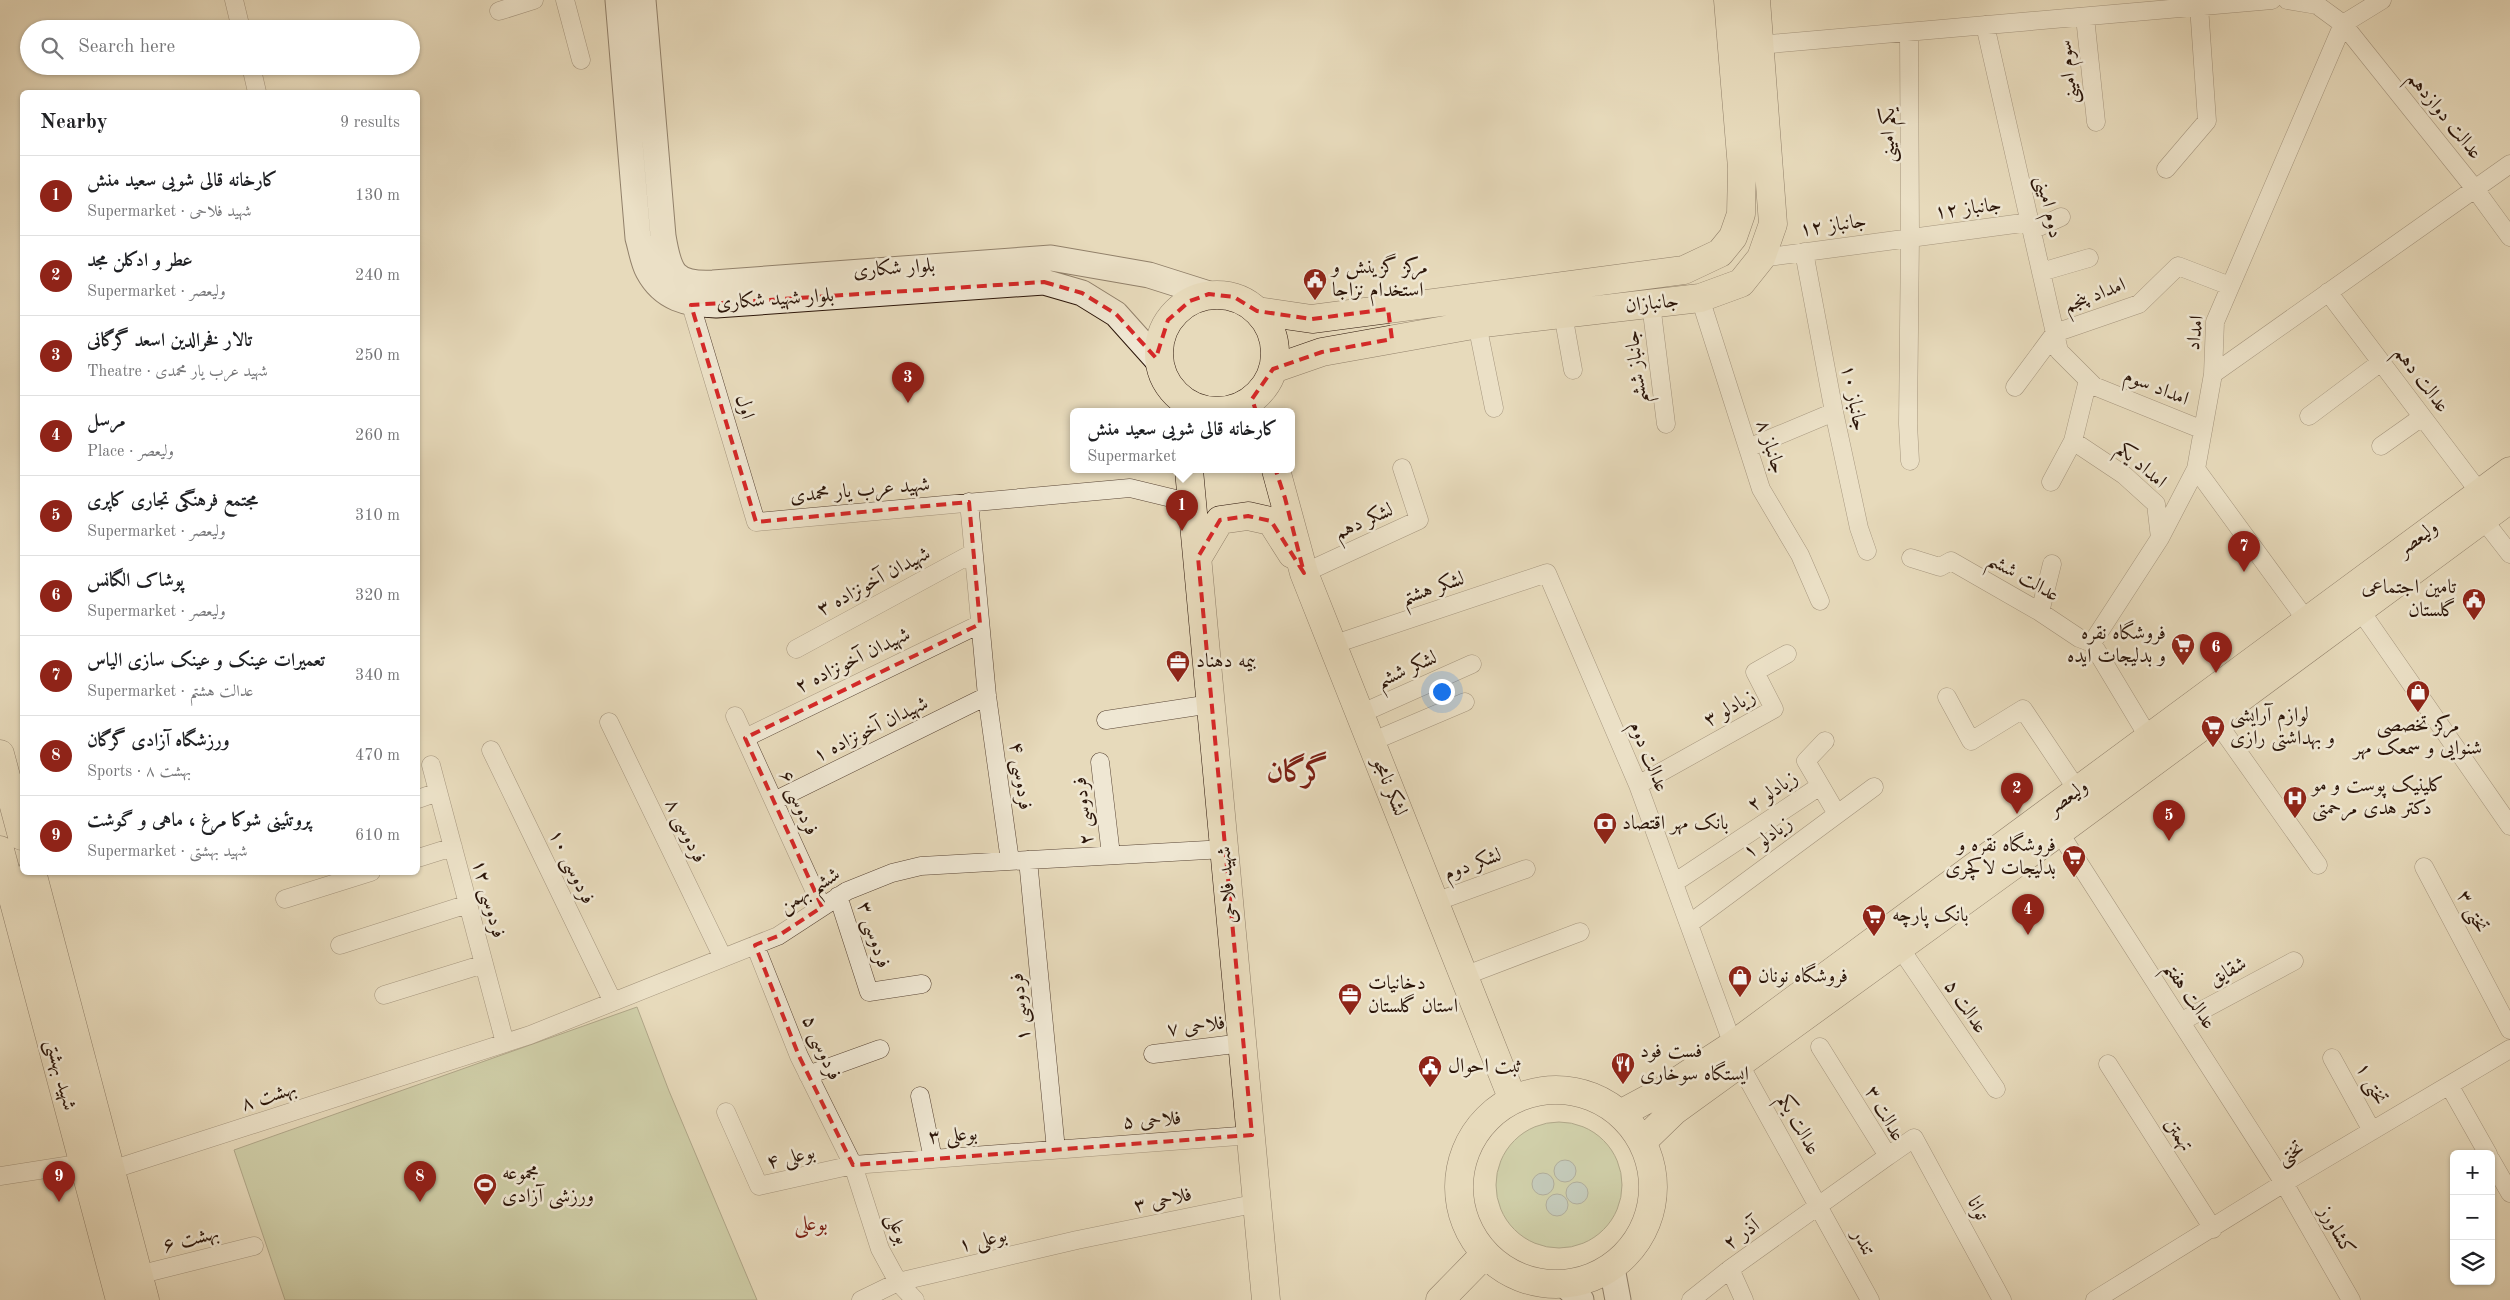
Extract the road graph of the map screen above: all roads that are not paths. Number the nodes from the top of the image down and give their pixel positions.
1 (234, 0) edge
2 (534, 0) edge
3 (565, 0) edge
4 (618, 0) edge
5 (643, 0) edge
6 (1728, 0) edge
7 (1756, 0) edge
8 (2272, 0) edge
9 (2287, 0) edge
10 (2382, 0) edge
11 (2199, 6) junction
12 (499, 11) dead end
13 (2085, 16) junction
14 (239, 20) edge
15 (2343, 24) junction
16 (1985, 25) junction
17 (1909, 32) junction
18 (1760, 45) junction
19 (581, 60) dead end
20 (253, 75) edge
21 (257, 90) edge
22 (2096, 122) dead end
23 (2510, 164) edge
24 (2166, 169) dead end
25 (2475, 189) junction
26 (2061, 217) dead end
27 (2031, 226) junction
28 (1910, 237) junction
29 (2510, 237) edge
30 (1804, 252) junction
31 (1761, 258) junction
32 (2090, 258) dead end
33 (2041, 272) junction
34 (2230, 286) junction
35 (2328, 292) junction
36 (1209, 294) junction
37 (1700, 298) junction
38 (691, 304) junction
39 (1651, 304) junction
40 (1388, 309) junction
41 (1257, 311) junction
42 (1563, 314) junction
43 (1477, 324) junction
44 (2055, 333) junction
45 (1392, 340) junction
46 (1159, 362) junction
47 (2381, 362) junction
48 (1273, 369) junction
49 (1573, 370) dead end
50 (2213, 374) junction
51 (2091, 383) junction
52 (2015, 387) dead end
53 (1179, 404) edge
54 (1254, 406) edge
55 (1199, 408) edge
56 (1241, 408) edge
57 (1494, 408) dead end
58 (1834, 412) junction
59 (2309, 416) dead end
60 (2422, 417) junction
61 (1666, 424) dead end
62 (2203, 430) junction
63 (2073, 441) junction
64 (2381, 446) dead end
65 (1748, 448) junction
66 (1910, 461) dead end
67 (1402, 468) dead end
68 (2196, 469) junction
69 (2510, 471) edge
70 (1188, 473) edge
71 (1277, 473) edge
72 (2051, 482) dead end
73 (2510, 499) edge
74 (969, 502) junction
75 (1192, 503) junction
76 (2481, 506) junction
77 (756, 522) joint
78 (2160, 538) junction
79 (1867, 551) dead end
80 (973, 553) junction
81 (2510, 554) edge
82 (1198, 557) junction
83 (1912, 558) dead end
84 (2052, 564) dead end
85 (1304, 572) junction
86 (1547, 573) joint
87 (1820, 601) dead end
88 (2360, 610) junction
89 (2040, 612) junction
90 (2307, 621) junction
91 (980, 624) junction
92 (2092, 642) junction
93 (1332, 645) junction
94 (796, 648) dead end
95 (1787, 654) dead end
96 (1472, 664) dead end
97 (987, 696) junction
98 (1947, 697) dead end
99 (1465, 702) dead end
100 (1211, 704) junction
101 (1360, 714) junction
102 (736, 716) dead end
103 (2214, 718) junction
104 (1106, 720) dead end
105 (609, 722) dead end
106 (745, 738) junction
107 (2149, 738) junction
108 (1825, 741) dead end
109 (1371, 742) junction
110 (492, 750) dead end
111 (0, 754) edge
112 (1100, 762) dead end
113 (431, 765) dead end
114 (1638, 785) junction
115 (1820, 786) junction
116 (1874, 787) dead end
117 (2078, 791) junction
118 (438, 792) junction
119 (420, 797) edge
120 (774, 801) junction
121 (7, 806) edge
122 (1837, 814) junction
123 (2508, 823) edge
124 (20, 832) edge
125 (2059, 832) junction
126 (453, 847) junction
127 (1225, 849) junction
128 (0, 850) edge
129 (1111, 856) junction
130 (420, 857) edge
131 (1028, 860) junction
132 (1010, 861) junction
133 (2318, 865) dead end
134 (2424, 867) dead end
135 (1526, 868) dead end
136 (33, 875) edge
137 (361, 875) edge
138 (1674, 883) junction
139 (838, 896) junction
140 (285, 899) dead end
141 (1434, 902) junction
142 (468, 904) junction
143 (822, 907) junction
144 (1689, 924) junction
145 (1580, 932) dead end
146 (340, 945) dead end
147 (755, 945) junction
148 (1900, 948) junction
149 (723, 958) junction
150 (2294, 961) dead end
151 (484, 964) junction
152 (1464, 976) junction
153 (922, 984) dead end
154 (384, 995) dead end
155 (613, 1002) junction
156 (2182, 1022) junction
157 (2510, 1030) edge
158 (505, 1043) junction
159 (1243, 1043) junction
160 (1820, 1047) dead end
161 (880, 1049) dead end
162 (2510, 1049) edge
163 (1153, 1054) dead end
164 (1736, 1055) junction
165 (2332, 1058) dead end
166 (2108, 1064) dead end
167 (439, 1065) joint
168 (808, 1075) junction
169 (2450, 1085) junction
170 (1996, 1089) dead end
171 (1510, 1092) junction
172 (920, 1096) dead end
173 (726, 1112) dead end
174 (1620, 1114) junction
175 (2372, 1131) junction
176 (1252, 1135) junction
177 (1642, 1142) junction
178 (1056, 1150) junction
179 (2486, 1150) edge
180 (1888, 1156) junction
181 (933, 1159) junction
182 (84, 1163) junction
183 (853, 1165) junction
184 (2495, 1167) edge
185 (111, 1170) junction
186 (0, 1176) edge
187 (2284, 1183) junction
188 (2510, 1193) edge
189 (1258, 1203) junction
190 (1818, 1207) junction
191 (2213, 1229) junction
192 (1077, 1240) joint
193 (254, 1246) dead end
194 (1481, 1257) junction
195 (1612, 1268) junction
196 (1730, 1269) junction
197 (898, 1282) junction
198 (142, 1288) edge
199 (1573, 1292) edge
200 (120, 1300) edge
201 (861, 1300) edge
202 (915, 1300) edge
203 (1266, 1300) edge
204 (1440, 1300) edge
205 (1618, 1300) edge
206 (1691, 1300) edge
207 (1744, 1300) edge
208 (1870, 1300) edge
209 (2002, 1300) edge
210 (2095, 1300) edge
211 (2351, 1300) edge

1 - 14 street
2 - 12 street
3 - 19 street
4 - 38 main road, بلوار شهید شکاری
5 - 36 main road, بلوار شکاری
6 - 40 main road, جانبازان
7 - 18 main road, جانبازان
8 - 11 street
9 - 15 street, عدالت دوازدهم
10 - 15 street
11 - 13 street
11 - 24 street
13 - 16 street
13 - 22 street, سوم امینی
15 - 25 street, عدالت دوازدهم
15 - 34 street, امداد
16 - 17 street
16 - 27 street, دوم امینی
17 - 18 street
17 - 28 street, یکم امینی
18 - 31 main road, جانبازان
20 - 21 street
23 - 25 street
25 - 29 street, عدالت دوازدهم
25 - 35 street
26 - 27 street, جانباز ۱۲
27 - 28 street, جانباز ۱۲
27 - 33 street, دوم امینی
28 - 30 street, ۱۲ جانباز
28 - 66 street, یکم امینی
30 - 31 street, ۱۲ جانباز
30 - 58 street, ۱۰ جانباز
31 - 37 main road, جانبازان
32 - 33 street
33 - 44 street, دوم امینی
34 - 44 street, امداد پنجم
34 - 50 street, امداد
35 - 47 street, عدالت دهم
35 - 50 street
36 - 41 main road
36 - 46 main road
37 - 39 main road, جانبازان
37 - 65 street, جانباز ۸
38 - 46 main road, بلوار شهید شکاری
38 - 77 street, اول
39 - 42 main road, جانبازان
39 - 61 street, جانباز ششم
40 - 41 main road, جانبازان
40 - 45 main road
41 - 48 main road
42 - 43 main road, جانبازان
42 - 49 street
43 - 45 main road, جانبازان
43 - 57 street
44 - 51 street, دوم امینی
44 - 52 street, امداد پنجم
45 - 48 main road, جانبازان
46 - 53 main road
47 - 59 street
47 - 60 street, عدالت دهم
48 - 54 main road
50 - 62 street, امداد
51 - 62 street, امداد سوم
51 - 63 street
53 - 55 main road
54 - 56 main road
58 - 65 street
58 - 79 street, ۱۰ جانباز
60 - 64 street
60 - 76 street, عدالت دهم
62 - 68 street, امداد
63 - 72 street
63 - 78 street, امداد یکم
65 - 87 street, جانباز ۸
67 - 85 street, لشکر دهم
68 - 78 street, امداد
68 - 90 street
69 - 76 main road, ولیعصر
70 - 75 main road, شهید فلاحی
71 - 85 main road, لشکر نامجو
73 - 76 main road, ولیعصر
74 - 75 street, شهید عرب یار محمدی
74 - 77 street, شهید عرب یار محمدی
74 - 80 street, ۴ فردوسی
75 - 82 main road, شهید فلاحی
76 - 81 street, عدالت دهم
76 - 88 main road, ولیعصر
76 - 90 main road, ولیعصر
78 - 92 street, امداد
80 - 91 street, ۴ فردوسی
80 - 94 street, ۳ شهیدان آخونزاده
82 - 85 main road
82 - 100 main road, شهید فلاحی
83 - 89 street, عدالت ششم
84 - 89 street
85 - 93 main road, لشکر نامجو
86 - 93 street, لشکر هشتم
86 - 114 street, عدالت دوم
88 - 103 main road, ولیعصر
88 - 123 street
89 - 92 street, عدالت ششم
90 - 107 main road, ولیعصر
91 - 97 street, ۴ فردوسی
91 - 106 street, ۲ شهیدان آخونزاده
92 - 107 street
93 - 101 main road, لشکر نامجو
95 - 114 street, زیادلو ۳
96 - 101 street, لشکر ششم
97 - 120 street, ۱ شهیدان آخونزاده
97 - 132 street, ۴ فردوسی
98 - 117 street
99 - 109 street
100 - 104 street
100 - 127 main road, شهید فلاحی
101 - 109 main road, لشکر نامجو
102 - 106 street, ۶ فردوسی
103 - 125 main road, ولیعصر
103 - 133 street
105 - 149 street, ۸ فردوسی
106 - 120 street, ۶ فردوسی
107 - 117 main road, ولیعصر
108 - 115 street
109 - 141 main road, لشکر نامجو
110 - 155 street, ۱۰ فردوسی
111 - 121 main road
112 - 129 street, ۲ فردوسی
113 - 118 street, ۱۲ فردوسی
114 - 138 street, عدالت دوم
115 - 122 street
115 - 138 street, زیادلو ۲
116 - 122 street, زیادلو ۱
117 - 164 main road, ولیعصر
118 - 119 street
118 - 126 street, ۱۲ فردوسی
120 - 143 street, ۶ فردوسی
121 - 124 main road
122 - 144 street, زیادلو ۱
125 - 148 main road, ولیعصر
125 - 156 street, عدالت هفتم
126 - 130 street
126 - 142 street, ۱۲ فردوسی
127 - 129 street, ششم بهمن
127 - 159 main road, شهید فلاحی
128 - 182 main road, شهید بهشتی
129 - 131 street, ششم بهمن
131 - 132 street, ششم بهمن
131 - 178 street, ۱ فردوسی
132 - 139 street, ششم بهمن
134 - 157 street, تختی ۳
135 - 141 street, لشکر دوم
136 - 185 main road, شهید بهشتی
137 - 140 street
138 - 144 street, عدالت دوم
139 - 143 street, ششم بهمن
139 - 153 street, ۳ فردوسی
141 - 152 main road, لشکر نامجو
142 - 146 street
142 - 151 street, ۱۲ فردوسی
143 - 147 street, ششم بهمن
144 - 164 street, عدالت دوم
145 - 152 street
147 - 149 street, ششم بهمن
147 - 168 street, ۵ فردوسی
148 - 164 main road, ولیعصر
148 - 170 street, عدالت ۵
149 - 155 street, ششم بهمن
150 - 156 street, شقایق
151 - 154 street
151 - 158 street, ۱۲ فردوسی
152 - 171 main road, لشکر نامجو
155 - 158 street, ششم بهمن
156 - 187 street, عدالت هفتم
158 - 167 street, ششم بهمن
159 - 163 street, ۷ فلاحی
159 - 176 main road, شهید فلاحی
160 - 180 street, عدالت ۳
161 - 168 street
162 - 169 street, تختی
164 - 174 main road, ولیعصر
164 - 177 main road, ولیعصر
164 - 190 street, عدالت یکم
165 - 175 street, ۱ تختی
166 - 191 street, تهمتن
167 - 185 street, ۸ بهشت
168 - 183 street, ۵ فردوسی
169 - 175 street, تختی
169 - 179 street
171 - 174 main road
171 - 194 main road
172 - 181 street
173 - 183 street, ۴ بوعلی
174 - 177 main road
175 - 187 street, تختی
176 - 178 street, ۵ فلاحی
176 - 189 main road, شهید فلاحی
177 - 195 main road
178 - 181 street, ۳ بوعلی
180 - 190 street, عدالت ۳
180 - 209 street, توانا
181 - 183 street, ۳ بوعلی
182 - 186 street
182 - 200 main road, شهید بهشتی
183 - 197 street, بوعلی
184 - 188 street
185 - 198 main road, شهید بهشتی
187 - 191 street, تختی
187 - 211 street, کشاورز
189 - 192 street, ۳ فلاحی
189 - 203 main road, شهید فلاحی
190 - 196 street, ۲ آذر
190 - 208 street, تندر
191 - 210 street, تختی
192 - 197 street, ۱ بوعلی
193 - 198 street, ۶ بهشت
194 - 199 main road
194 - 204 main road
195 - 199 main road
195 - 205 main road
196 - 206 street, ۲ آذر
196 - 207 street
197 - 201 street, ۱ بوعلی
197 - 202 street, بوعلی

